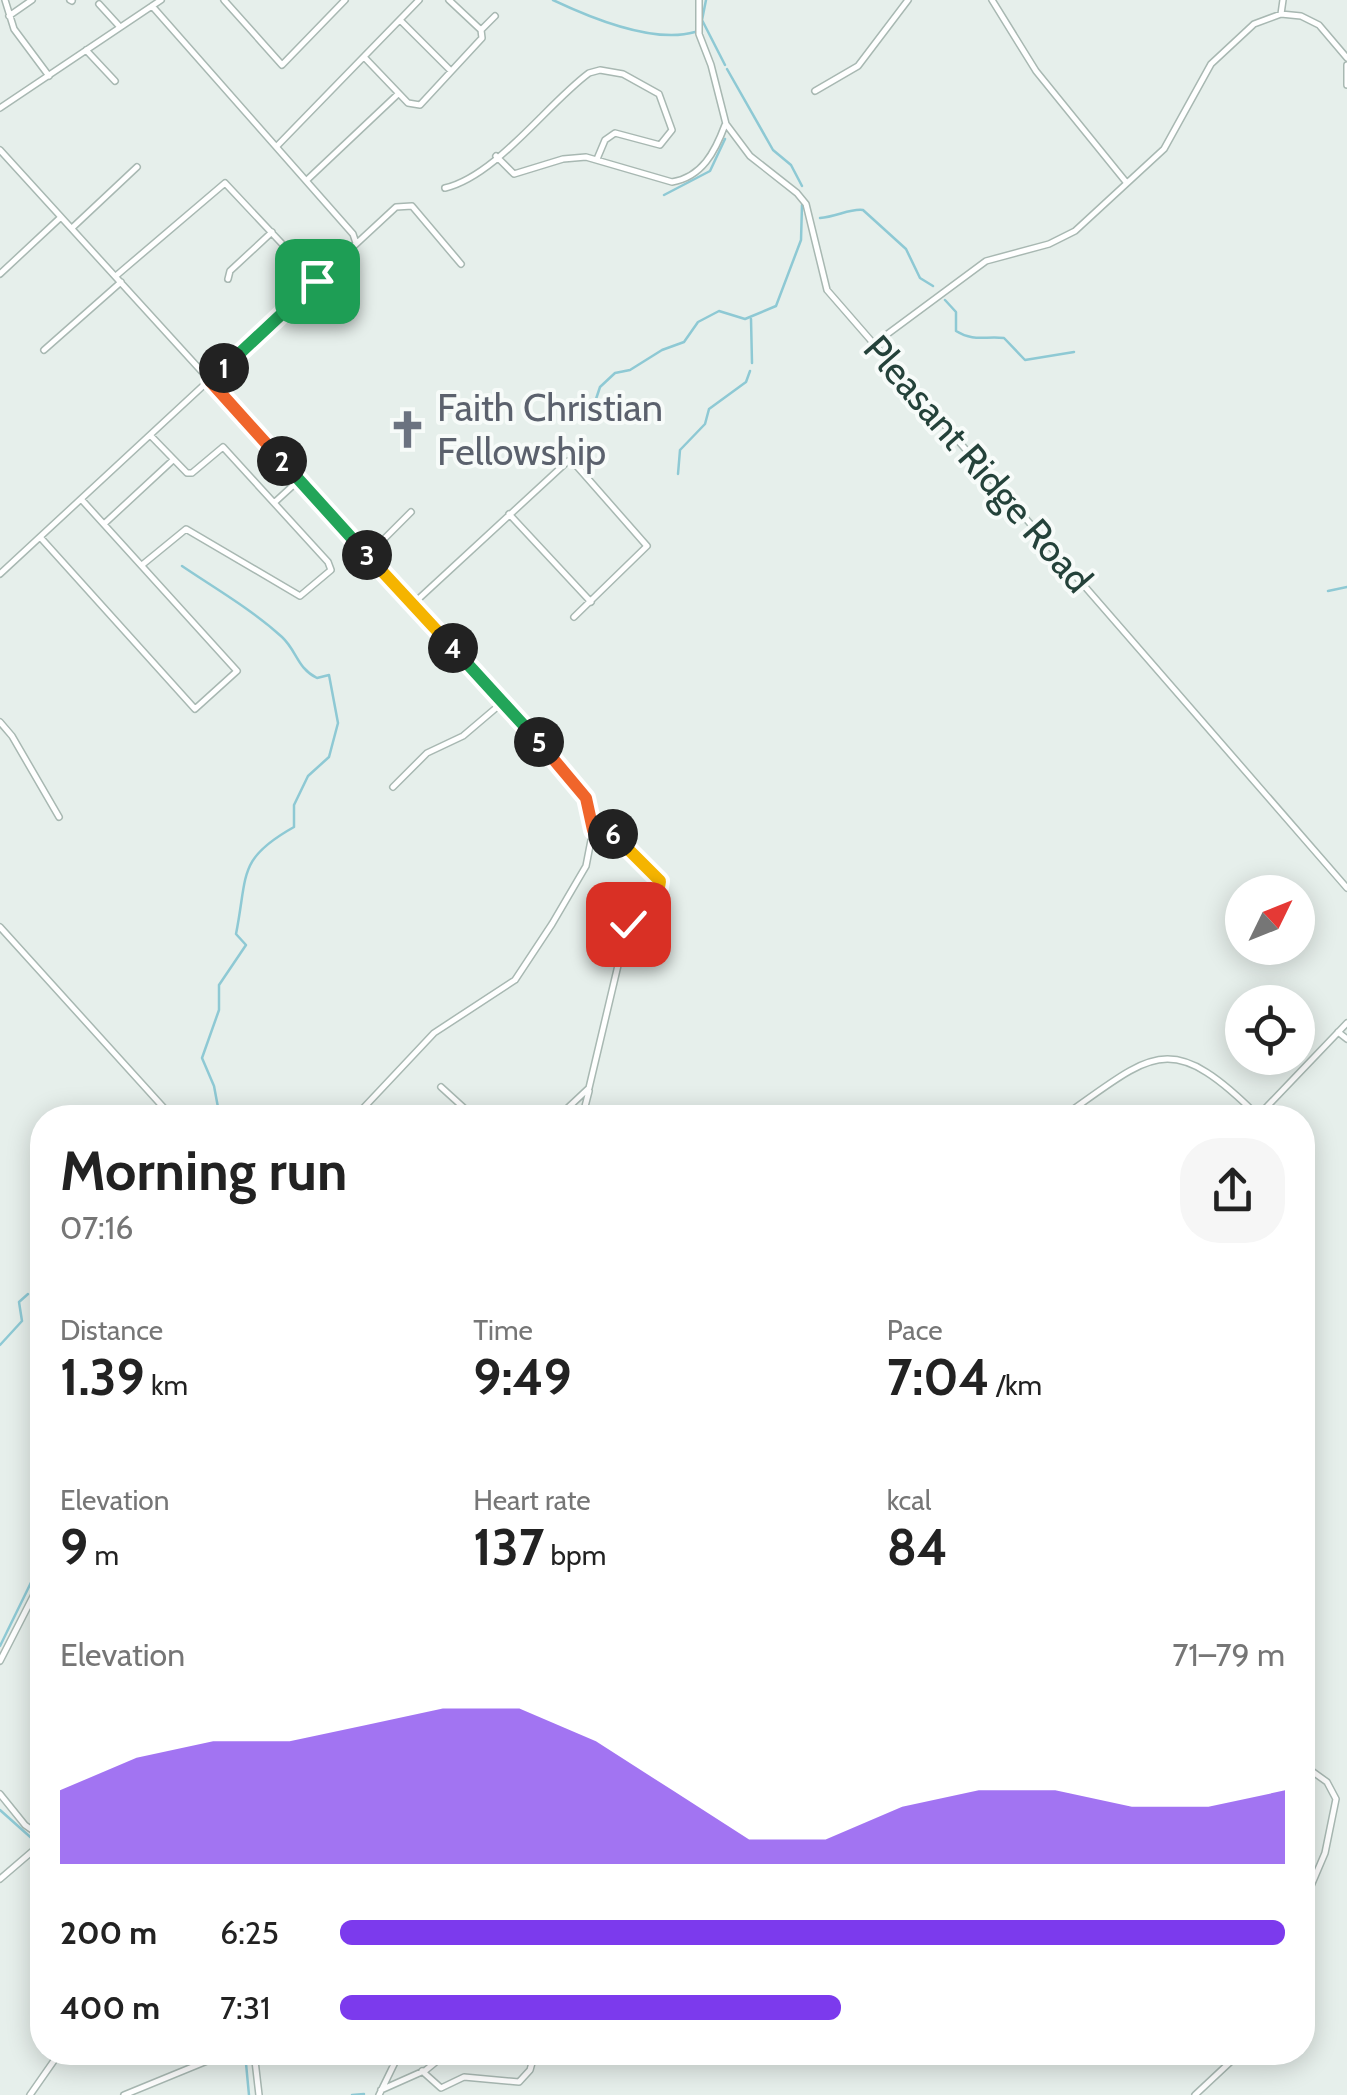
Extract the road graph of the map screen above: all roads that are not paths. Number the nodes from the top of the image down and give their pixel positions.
1 (4, 0) edge
2 (32, 0) edge
3 (160, 0) edge
4 (224, 0) edge
5 (345, 0) edge
6 (419, 0) edge
7 (450, 0) edge
8 (699, 0) edge
9 (908, 0) edge
10 (992, 0) edge
11 (1283, 0) edge
12 (99, 4) dead end
13 (152, 6) junction
14 (1281, 14) junction
15 (9, 16) junction
16 (495, 16) dead end
17 (400, 20) junction
18 (120, 27) junction
19 (481, 30) junction
20 (86, 50) junction
21 (364, 58) junction
22 (1347, 61) edge
23 (452, 72) junction
24 (49, 76) junction
25 (115, 81) dead end
26 (1347, 85) edge
27 (814, 91) dead end
28 (398, 94) junction
29 (1, 107) edge
30 (726, 124) junction
31 (278, 146) junction
32 (0, 150) edge
33 (496, 156) junction
34 (597, 159) junction
35 (137, 167) dead end
36 (308, 179) junction
37 (1126, 182) junction
38 (445, 188) dead end
39 (61, 217) junction
40 (72, 228) junction
41 (272, 232) junction
42 (356, 243) junction
43 (461, 264) dead end
44 (0, 274) edge
45 (119, 279) junction
46 (228, 280) dead end
47 (317, 281) junction
48 (874, 344) junction
49 (44, 350) dead end
50 (210, 381) junction
51 (152, 436) junction
52 (173, 460) junction
53 (299, 480) junction
54 (81, 499) junction
55 (275, 502) junction
56 (411, 512) dead end
57 (509, 514) junction
58 (104, 524) junction
59 (40, 537) junction
60 (368, 555) junction
61 (142, 566) junction
62 (0, 574) edge
63 (591, 602) junction
64 (413, 604) junction
65 (574, 617) dead end
66 (503, 702) junction
67 (0, 722) edge
68 (393, 786) dead end
69 (59, 818) dead end
70 (593, 830) junction
71 (1347, 888) edge
72 (0, 927) edge
73 (1347, 1023) edge
74 (1338, 1032) junction
75 (1347, 1039) edge
76 (441, 1087) dead end
77 (590, 1088) junction
78 (161, 1105) edge
79 (366, 1105) edge
80 (461, 1105) edge
81 (571, 1105) edge
82 (585, 1105) edge
83 (1078, 1105) edge
84 (1245, 1105) edge
85 (1269, 1105) edge
86 (30, 1602) edge
87 (0, 1661) edge
88 (1315, 1773) edge
89 (0, 1794) edge
90 (30, 1829) edge
91 (30, 1851) edge
92 (1315, 1875) edge
93 (0, 1879) edge
94 (51, 2065) edge
95 (197, 2065) edge
96 (256, 2065) edge
97 (393, 2065) edge
98 (430, 2065) edge
99 (531, 2065) edge
100 (1227, 2065) edge
101 (422, 2071) junction
102 (31, 2093) edge
103 (380, 2093) edge
104 (124, 2095) edge
105 (259, 2095) edge
106 (1195, 2095) edge

1 - 15 street
2 - 15 street
3 - 13 street
4 - 5 street
6 - 17 street
7 - 19 street
8 - 30 street, Pleasant Ridge Road
9 - 27 street
10 - 37 street
11 - 14 street
12 - 18 street
13 - 18 street
13 - 31 street
14 - 22 street
14 - 37 street
15 - 24 street
16 - 19 street
17 - 21 street
17 - 23 street
18 - 20 street
19 - 23 street
20 - 24 street
20 - 25 street
21 - 28 street
21 - 31 street
22 - 26 street
23 - 28 street
24 - 29 street
28 - 36 street
30 - 34 street
30 - 48 street, Pleasant Ridge Road
31 - 36 street
32 - 39 street
33 - 34 street
33 - 34 street
33 - 38 street
35 - 40 street
36 - 42 street
37 - 48 street
39 - 40 street
39 - 44 street
40 - 45 street
41 - 45 street
41 - 46 street
41 - 47 street
42 - 43 street
42 - 47 street
45 - 49 street
45 - 50 street
47 - 50 street
48 - 71 street, Pleasant Ridge Road
50 - 51 street
50 - 53 street
51 - 52 street
51 - 54 street
52 - 55 street
52 - 58 street
53 - 55 street
53 - 60 street
54 - 58 street
54 - 59 street
55 - 61 street
56 - 60 street
57 - 63 street
57 - 63 street
57 - 64 street
58 - 61 street
59 - 61 street
59 - 62 street
60 - 64 street
63 - 65 street
64 - 66 street
66 - 68 street
66 - 70 street
67 - 69 street
70 - 77 street
70 - 79 street
72 - 78 street
73 - 74 street
74 - 75 street
74 - 85 street
76 - 80 street
77 - 81 street
77 - 82 street
83 - 84 street
86 - 87 street
88 - 92 street
89 - 90 street
91 - 93 street
94 - 102 street
95 - 104 street
96 - 105 street
97 - 103 street
98 - 101 street
99 - 101 street
100 - 106 street
101 - 103 street

